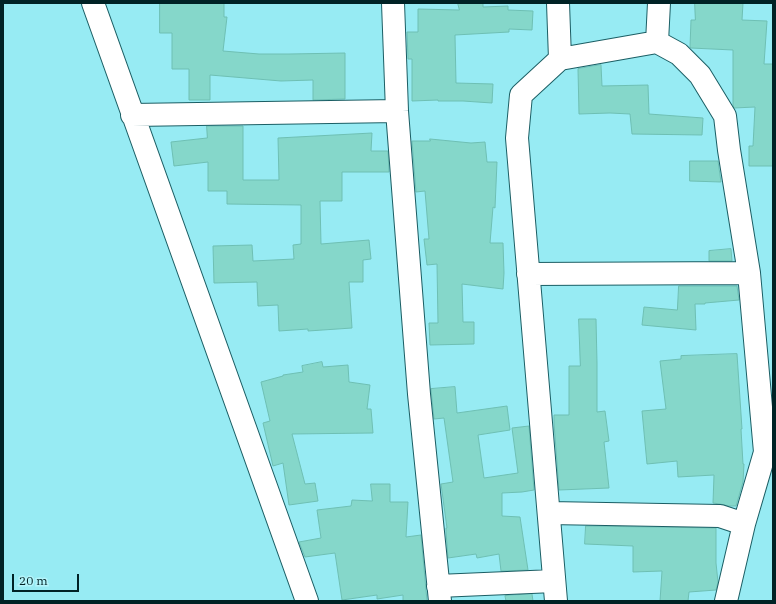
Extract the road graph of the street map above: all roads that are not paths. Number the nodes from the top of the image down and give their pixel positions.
1 (93, 3) edge
2 (393, 3) edge
3 (558, 3) edge
4 (659, 3) edge
5 (657, 42) junction
6 (560, 59) junction
7 (397, 111) junction
8 (132, 115) junction
9 (749, 273) junction
10 (528, 274) junction
11 (548, 513) junction
12 (744, 524) junction
13 (555, 591) edge
14 (439, 594) edge
15 (307, 601) edge
16 (726, 601) edge

1 - 8 street
2 - 7 street
3 - 6 street
4 - 5 street
5 - 6 street
5 - 9 street
6 - 10 street
7 - 8 street
7 - 14 street
8 - 15 street
9 - 10 street
9 - 12 street
10 - 11 street
11 - 12 street
11 - 13 street
12 - 16 street
13 - 14 street

